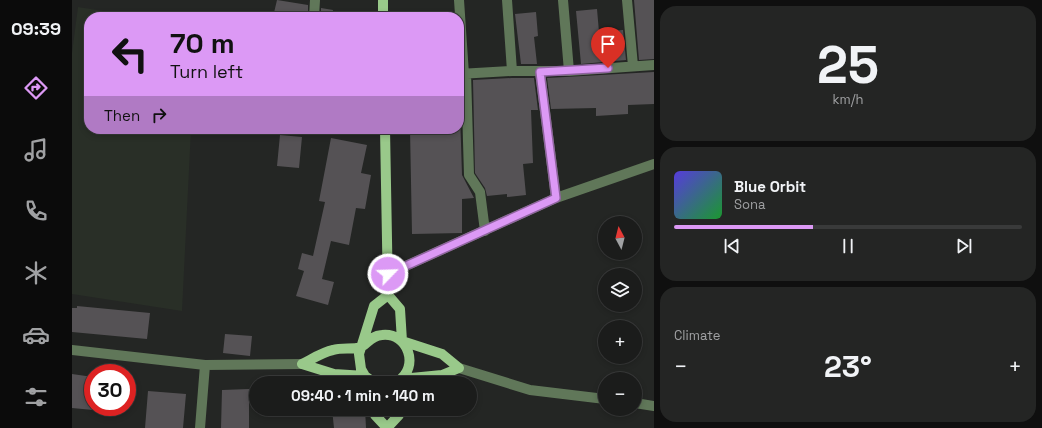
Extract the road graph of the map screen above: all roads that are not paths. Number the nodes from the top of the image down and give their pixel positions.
1 (314, 0) edge
2 (383, 0) edge
3 (459, 0) edge
4 (508, 0) edge
5 (563, 0) edge
6 (627, 0) edge
7 (314, 12) edge
8 (384, 12) edge
9 (460, 12) edge
10 (654, 65) edge
11 (633, 66) junction
12 (512, 71) junction
13 (569, 71) junction
14 (540, 72) junction
15 (464, 74) edge
16 (464, 91) edge
17 (385, 134) edge
18 (654, 164) edge
19 (556, 198) junction
20 (485, 231) junction
21 (388, 274) junction
22 (388, 295) junction
23 (402, 341) junction
24 (362, 347) junction
25 (72, 350) edge
26 (205, 364) junction
27 (302, 364) junction
28 (458, 368) junction
29 (347, 376) edge
30 (365, 376) edge
31 (403, 376) edge
32 (436, 376) edge
33 (598, 399) edge
34 (642, 404) edge
35 (654, 406) edge
36 (377, 416) edge
37 (398, 416) edge
38 (200, 428) edge
39 (387, 428) edge

1 - 7 street
2 - 8 main road
3 - 9 street
4 - 12 street
5 - 13 street
6 - 11 street
10 - 11 street
11 - 13 street
12 - 14 street
12 - 15 street
13 - 14 street
14 - 19 street
16 - 20 street
17 - 21 main road
18 - 19 street
19 - 20 street
20 - 21 street
21 - 22 main road
22 - 23 main road
22 - 24 main road
23 - 24 main road
23 - 28 main road
23 - 31 main road
24 - 27 main road
24 - 30 main road
25 - 26 street
26 - 27 street
26 - 38 street
27 - 29 main road
28 - 32 main road
28 - 33 street
34 - 35 street
36 - 39 main road
37 - 39 main road

